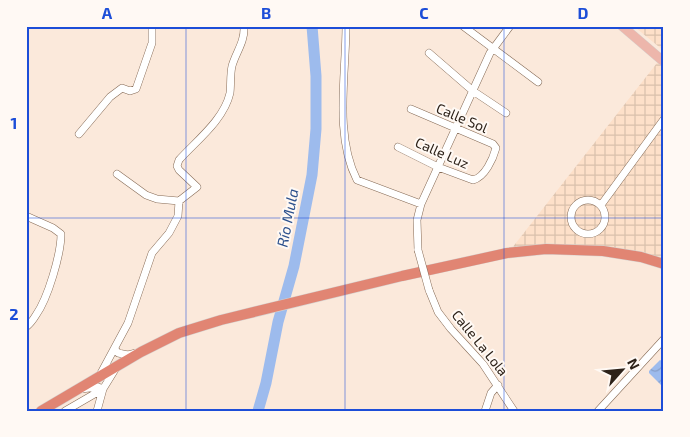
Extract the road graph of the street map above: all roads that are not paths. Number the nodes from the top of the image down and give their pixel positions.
1 (152, 26) edge
2 (244, 26) edge
3 (346, 26) edge
4 (463, 26) edge
5 (509, 27) edge
6 (624, 27) edge
7 (491, 51) junction
8 (430, 53) dead end
9 (664, 62) edge
10 (538, 82) dead end
11 (474, 91) junction
12 (411, 109) dead end
13 (506, 113) dead end
14 (664, 119) edge
15 (455, 129) junction
16 (79, 134) dead end
17 (398, 147) dead end
18 (438, 167) junction
19 (117, 174) dead end
20 (477, 179) joint
21 (179, 201) junction
22 (421, 204) junction
23 (601, 205) junction
24 (26, 216) edge
25 (664, 264) edge
26 (26, 328) edge
27 (664, 339) edge
28 (115, 349) junction
29 (141, 352) junction
30 (117, 365) junction
31 (100, 375) junction
32 (498, 385) junction
33 (78, 389) junction
34 (103, 389) junction
35 (41, 411) edge
36 (65, 411) edge
37 (97, 411) edge
38 (485, 411) edge
39 (514, 411) edge
40 (598, 411) edge

1 - 16 street
2 - 21 street
3 - 22 street
4 - 7 street
5 - 7 street, Calle La Lola
6 - 9 main road
7 - 10 street
7 - 11 street, Calle La Lola
8 - 11 street
11 - 13 street
11 - 15 street, Calle La Lola
12 - 15 street, Calle Sol
14 - 23 street
15 - 18 street, Calle La Lola
15 - 20 street, Calle Sol
17 - 18 street, Calle Luz
18 - 20 street, Calle Luz
18 - 22 street, Calle La Lola
19 - 21 street
21 - 28 street
22 - 32 street, Calle La Lola, bridge
23 - 23 street
24 - 26 street
25 - 29 highway
27 - 40 street
28 - 29 street
28 - 31 street
29 - 30 highway
30 - 31 highway
30 - 34 street
31 - 33 highway
32 - 38 street
32 - 39 street, Calle La Lola
33 - 34 street
33 - 35 highway
34 - 36 street
34 - 37 street

